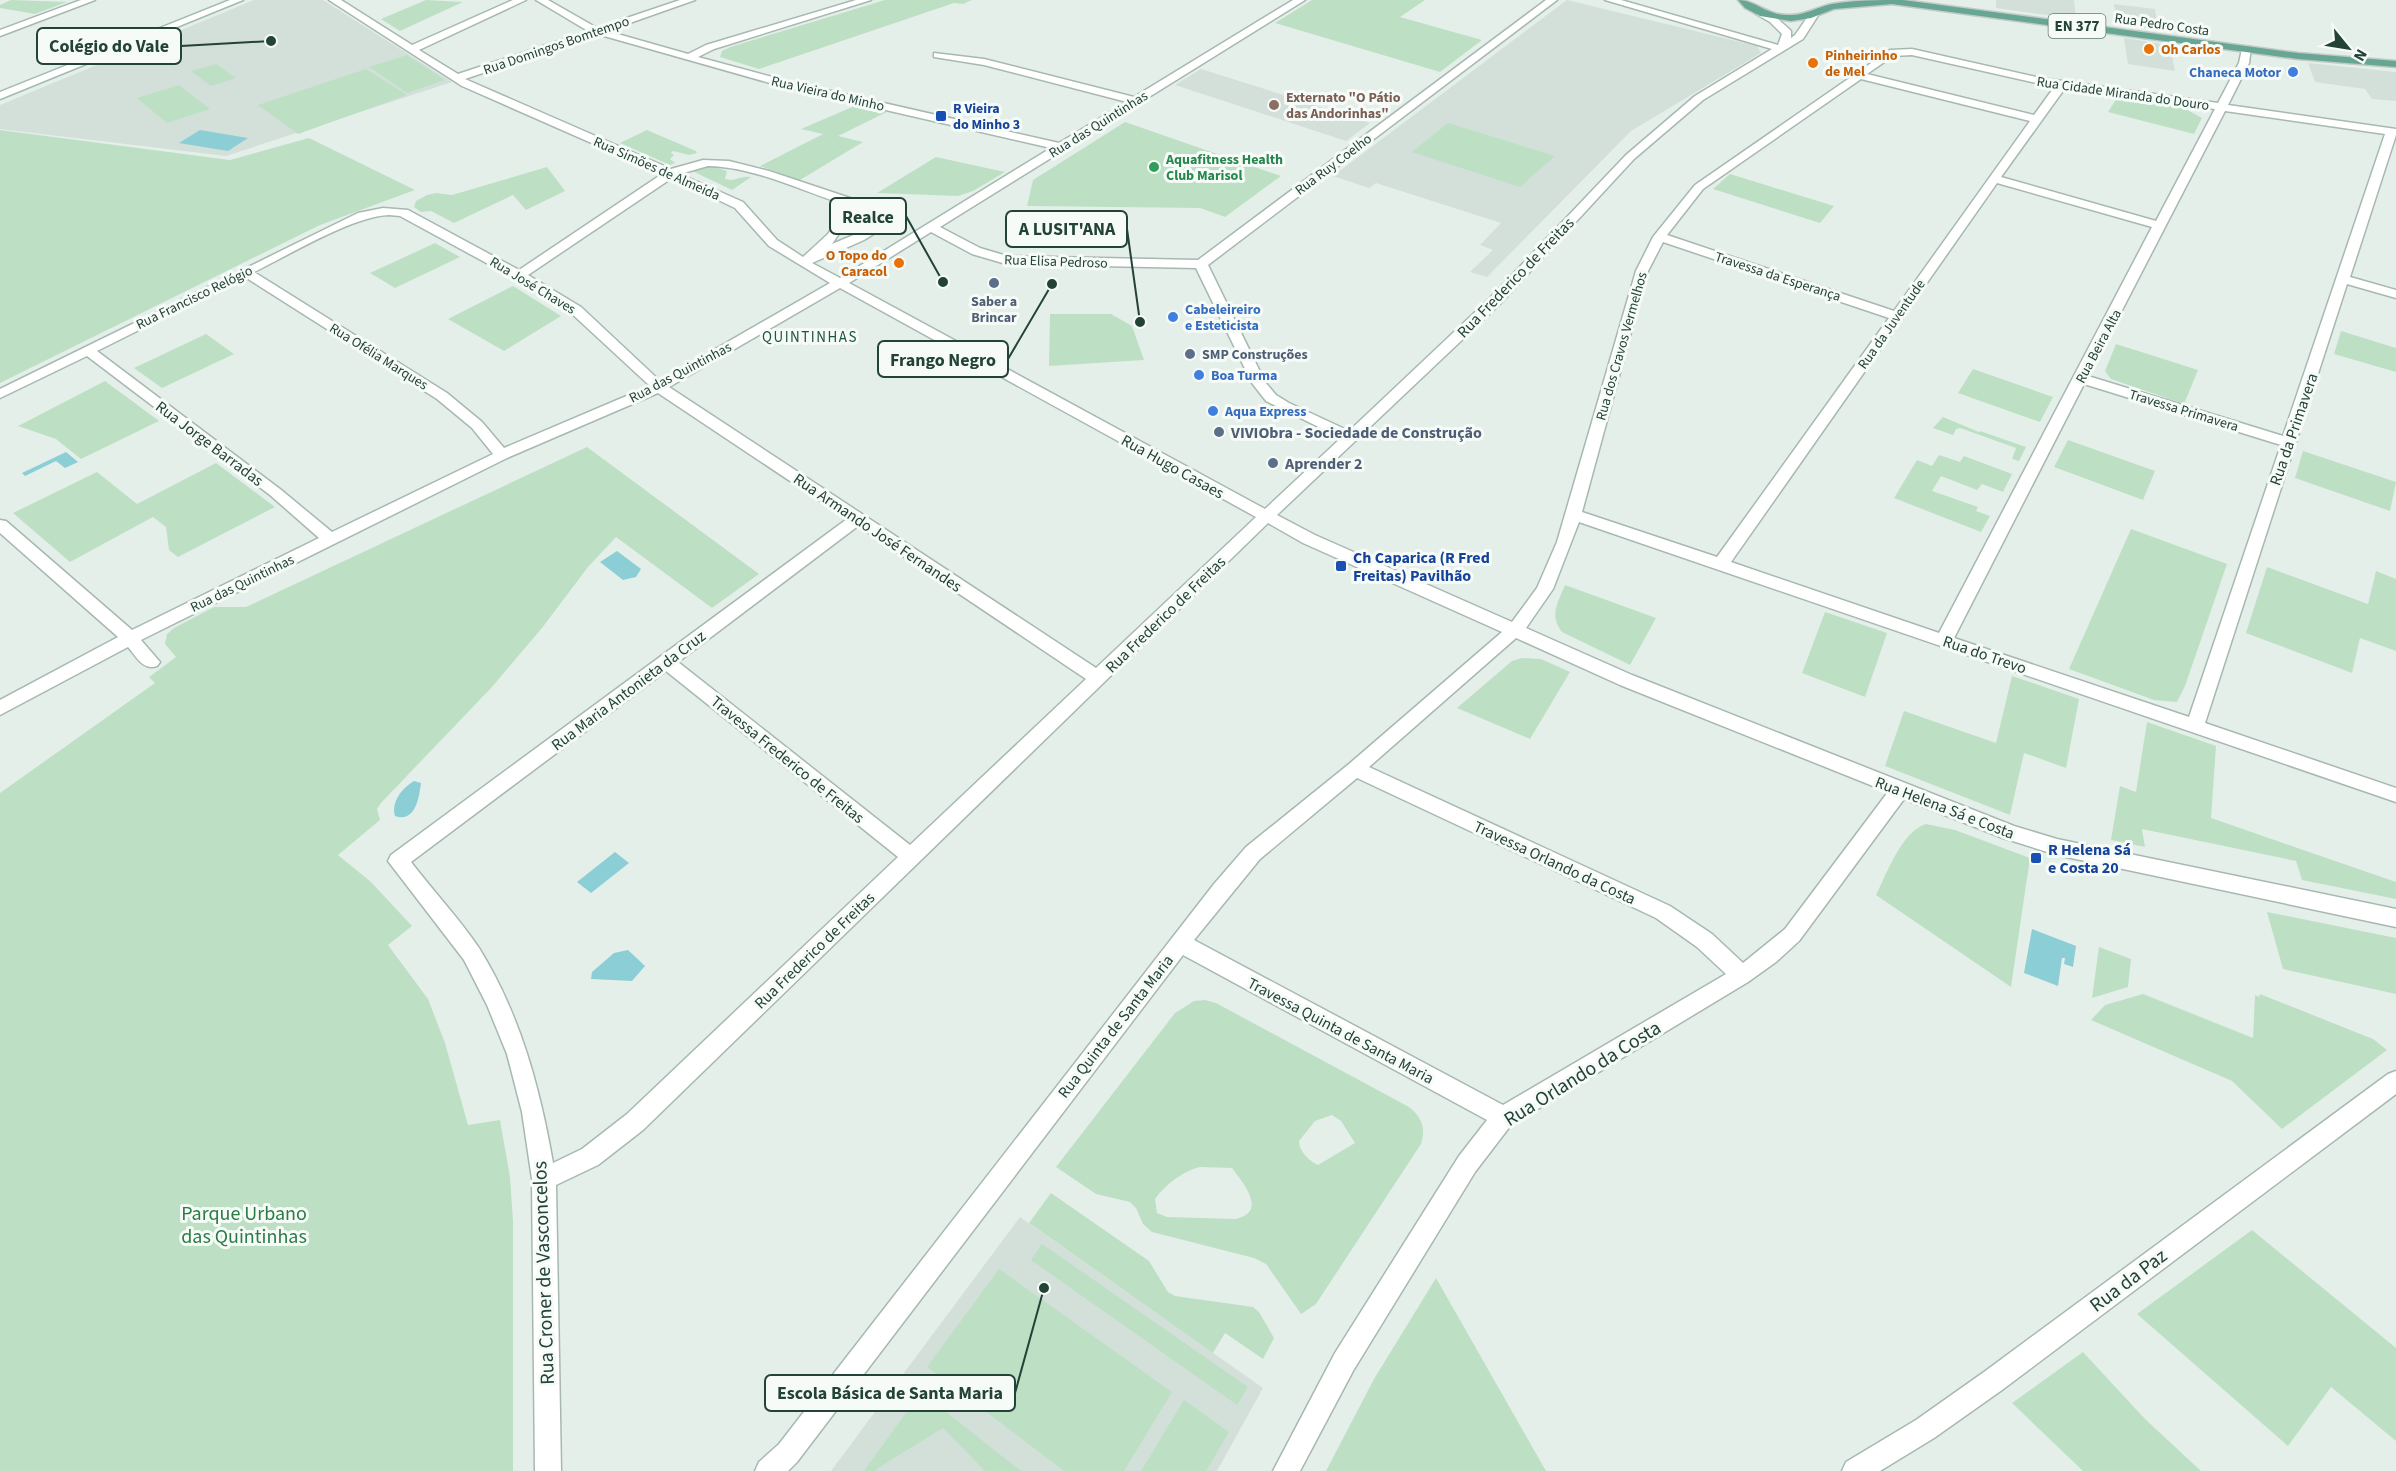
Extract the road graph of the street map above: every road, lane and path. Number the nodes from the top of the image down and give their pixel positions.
1 (90, 0) edge
2 (223, 0) edge
3 (238, 0) edge
4 (334, 0) edge
5 (521, 0) edge
6 (541, 0) edge
7 (690, 0) edge
8 (866, 0) edge
9 (1300, 0) edge
10 (1552, 0) edge
11 (1610, 0) edge
12 (1743, 0) edge
13 (1886, 1) edge
14 (1909, 2) edge
15 (1816, 8) edge
16 (1760, 12) junction
17 (596, 31) junction
18 (0, 33) edge
19 (1781, 47) junction
20 (413, 49) junction
21 (2247, 49) junction
22 (938, 56) dead end
23 (689, 57) junction
24 (2396, 64) edge
25 (1859, 75) junction
26 (458, 78) junction
27 (2061, 85) junction
28 (0, 88) edge
29 (0, 96) edge
30 (1136, 101) junction
31 (2222, 107) junction
32 (2036, 120) junction
33 (2394, 132) edge
34 (1061, 147) junction
35 (672, 173) junction
36 (1994, 179) junction
37 (853, 203) junction
38 (391, 210) joint
39 (2161, 226) junction
40 (931, 227) junction
41 (1659, 237) junction
42 (816, 256) junction
43 (803, 263) junction
44 (1201, 264) junction
45 (245, 272) junction
46 (519, 275) junction
47 (2343, 279) junction
48 (840, 284) junction
49 (2396, 294) edge
50 (1897, 316) junction
51 (87, 350) junction
52 (2080, 378) junction
53 (659, 387) junction
54 (0, 394) edge
55 (1350, 437) junction
56 (2288, 442) junction
57 (502, 455) junction
58 (1573, 514) junction
59 (1266, 518) junction
60 (858, 519) junction
61 (0, 525) edge
62 (330, 539) junction
63 (1722, 564) junction
64 (1515, 630) junction
65 (130, 638) junction
66 (1944, 640) junction
67 (665, 661) junction
68 (151, 662) dead end
69 (1098, 678) junction
70 (0, 708) edge
71 (2195, 726) junction
72 (1356, 770) junction
73 (1900, 790) junction
74 (2396, 795) edge
75 (911, 857) junction
76 (398, 861) joint
77 (2396, 918) edge
78 (1180, 943) junction
79 (1740, 976) junction
80 (2396, 1081) edge
81 (1503, 1117) junction
82 (544, 1179) junction
83 (548, 1471) edge
84 (768, 1471) edge
85 (1286, 1471) edge
86 (1855, 1471) edge

1 - 18 street
2 - 28 street
3 - 29 street
4 - 20 street, Rua Simões de Almeida
5 - 20 street
6 - 17 street, Rua Vieira do Minho
7 - 17 street, Rua Domingos Bomtempo
8 - 23 street
9 - 30 street, Rua das Quintinhas
10 - 44 street, Rua Ruy Coelho
11 - 19 street
12 - 16 main road, Rua Pedro Costa
13 - 14 main road, Rua Pedro Costa / EN 377
13 - 15 main road, Rua Pedro Costa / EN 377
14 - 21 main road, Rua Pedro Costa / EN 377
15 - 16 main road, Rua Pedro Costa
15 - 19 street, Rua Frederico de Freitas
16 - 19 street
17 - 23 street, Rua Vieira do Minho
17 - 26 street, Rua Domingos Bomtempo
19 - 55 street, Rua Frederico de Freitas
20 - 26 street, Rua Simões de Almeida
21 - 24 main road, Rua Pedro Costa / EN 377
21 - 31 street, Rua Beira Alta
22 - 30 street
23 - 34 street, Rua Vieira do Minho
25 - 27 street, Rua Cidade Miranda do Douro
25 - 32 street
25 - 41 street, Rua dos Cravos Vermelhos
26 - 35 street, Rua Simões de Almeida
27 - 31 street, Rua Cidade Miranda do Douro
27 - 32 street, Rua da Juventude
30 - 34 street, Rua das Quintinhas
31 - 33 street, Rua Cidade Miranda do Douro
31 - 39 street, Rua Beira Alta
32 - 36 street, Rua da Juventude
33 - 47 street, Rua da Primavera
34 - 40 street, Rua das Quintinhas
35 - 37 street
35 - 43 street, Rua Simões de Almeida
35 - 46 street
36 - 39 street
36 - 50 street, Rua da Juventude
37 - 42 street
37 - 42 street
38 - 45 street, Rua Francisco Relógio
38 - 46 street, Rua José Chaves
39 - 52 street, Rua Beira Alta
40 - 44 street, Rua Elisa Pedroso
40 - 48 street, Rua das Quintinhas
41 - 50 street, Travessa da Esperança
41 - 58 street, Rua dos Cravos Vermelhos
42 - 43 street
43 - 48 street, Rua Simões de Almeida
44 - 55 street
45 - 51 street, Rua Francisco Relógio
45 - 57 street, Rua Ofélia Marques
46 - 53 street, Rua José Chaves
47 - 49 street
47 - 56 street, Rua da Primavera
48 - 53 street, Rua das Quintinhas
48 - 59 street, Rua Hugo Casaes
50 - 63 street, Rua da Juventude
51 - 54 street, Rua Francisco Relógio
51 - 62 street, Rua Jorge Barradas
52 - 56 street, Travessa Primavera
52 - 66 street, Rua Beira Alta
53 - 57 street, Rua das Quintinhas
53 - 60 street, Rua Armando José Fernandes
55 - 59 street, Rua Frederico de Freitas
56 - 71 street, Rua da Primavera
57 - 62 street, Rua das Quintinhas
58 - 63 street, Rua do Trevo
58 - 64 street, Rua dos Cravos Vermelhos
59 - 64 street, Rua Hugo Casaes
59 - 69 street, Rua Frederico de Freitas
60 - 67 street, Rua Maria Antonieta da Cruz
60 - 69 street, Rua Armando José Fernandes
61 - 65 street
62 - 65 street, Rua das Quintinhas
63 - 66 street, Rua do Trevo
64 - 72 street, Rua Quinta de Santa Maria
64 - 73 street, Rua Helena Sá e Costa
65 - 68 street
65 - 70 street, Rua das Quintinhas
66 - 71 street, Rua do Trevo
67 - 75 street, Travessa Frederico de Freitas
67 - 76 street, Rua Maria Antonieta da Cruz
69 - 75 street, Rua Frederico de Freitas
71 - 74 street, Rua do Trevo
72 - 78 street, Rua Quinta de Santa Maria
72 - 79 street, Travessa Orlando da Costa
73 - 77 street, Rua Helena Sá e Costa
73 - 79 street, Rua Orlando da Costa
75 - 82 street, Rua Frederico de Freitas
76 - 82 street, Rua Croner de Vasconcelos
78 - 81 street, Travessa Quinta de Santa Maria
78 - 84 street, Rua Quinta de Santa Maria
79 - 81 street, Rua Orlando da Costa
80 - 86 street, Rua da Paz
81 - 85 street, Rua Orlando da Costa
82 - 83 street, Rua Croner de Vasconcelos

